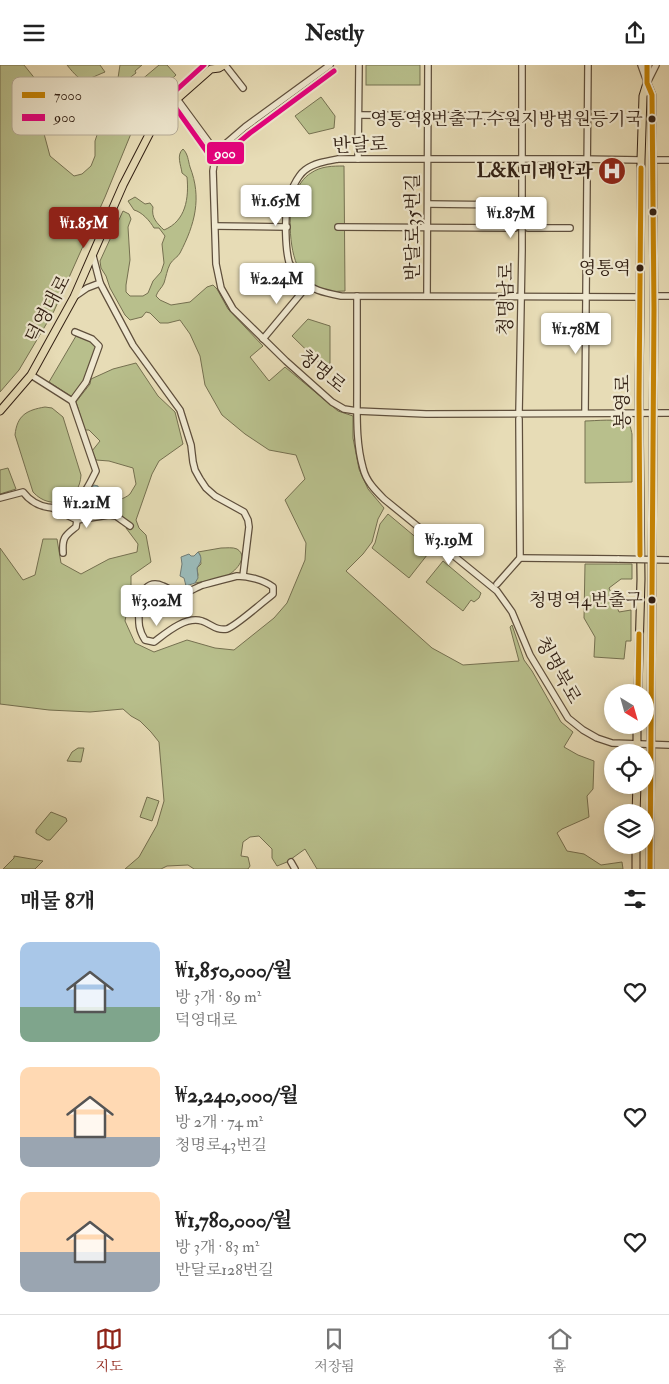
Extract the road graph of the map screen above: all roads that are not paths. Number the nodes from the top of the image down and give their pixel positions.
1 (224, 65) edge
2 (330, 65) edge
3 (359, 65) edge
4 (428, 65) edge
5 (522, 65) edge
6 (588, 65) edge
7 (641, 65) edge
8 (648, 65) edge
9 (656, 65) edge
10 (212, 67) edge
11 (647, 83) junction
12 (243, 88) dead end
13 (178, 98) edge
14 (178, 100) edge
15 (359, 115) junction
16 (428, 115) junction
17 (522, 116) junction
18 (148, 135) edge
19 (216, 152) junction
20 (358, 159) junction
21 (428, 159) junction
22 (522, 159) junction
23 (587, 159) junction
24 (652, 160) junction
25 (669, 160) edge
26 (641, 161) junction
27 (428, 205) junction
28 (521, 205) junction
29 (215, 227) junction
30 (287, 227) junction
31 (338, 227) dead end
32 (428, 227) junction
33 (515, 228) dead end
34 (528, 228) dead end
35 (570, 228) dead end
36 (93, 255) junction
37 (100, 283) junction
38 (308, 285) junction
39 (357, 296) junction
40 (427, 296) junction
41 (521, 296) junction
42 (654, 296) junction
43 (669, 296) edge
44 (74, 297) junction
45 (587, 297) junction
46 (640, 297) junction
47 (75, 332) dead end
48 (262, 339) junction
49 (31, 375) junction
50 (72, 401) junction
51 (0, 411) edge
52 (357, 411) junction
53 (585, 413) junction
54 (639, 413) junction
55 (653, 413) junction
56 (669, 413) edge
57 (519, 415) junction
58 (0, 498) edge
59 (54, 509) junction
60 (77, 520) junction
61 (130, 526) dead end
62 (63, 553) dead end
63 (520, 558) junction
64 (669, 560) edge
65 (243, 576) junction
66 (497, 584) dead end
67 (638, 684) edge
68 (616, 744) edge
69 (650, 744) edge
70 (654, 745) edge
71 (669, 745) edge
72 (650, 794) edge
73 (636, 854) edge
74 (291, 862) dead end
75 (295, 869) edge
76 (636, 869) edge
77 (650, 869) edge

1 - 10 main road, 덕영대로
1 - 12 street
2 - 19 street
3 - 15 street
4 - 16 street, 반달로35번길
5 - 17 street, 청명남로
6 - 23 street
7 - 11 street
8 - 11 main road, 봉영로
9 - 11 street
10 - 13 main road, 덕영대로
11 - 24 main road, 봉영로
11 - 26 main road, 봉영로
14 - 19 street
15 - 16 street
15 - 20 street
16 - 17 street
16 - 21 street, 반달로35번길
17 - 22 street, 청명남로
18 - 36 main road, 덕영대로
19 - 29 street, 청명로
20 - 21 street, 반달로
20 - 30 street, 반달로
21 - 22 street, 반달로
21 - 27 street, 반달로35번길
22 - 23 street, 반달로
22 - 28 street, 청명남로
23 - 26 street, 반달로
23 - 45 street
24 - 25 street
24 - 42 main road, 봉영로
26 - 46 main road, 봉영로
27 - 28 street
27 - 32 street, 반달로35번길
28 - 41 street, 청명남로
29 - 30 street
29 - 48 street, 청명로
30 - 38 street, 반달로
31 - 32 street
32 - 33 street
32 - 40 street, 반달로35번길
34 - 35 street
36 - 37 street
36 - 44 main road, 덕영대로
37 - 44 street
37 - 65 street
38 - 39 street, 반달로
38 - 48 street
39 - 40 street, 반달로
39 - 52 street, 청명북로
40 - 41 street, 반달로
41 - 45 street, 반달로
41 - 57 street, 청명남로
42 - 43 street
42 - 55 main road, 봉영로
44 - 49 main road, 덕영대로
45 - 46 street, 반달로
45 - 53 street
46 - 54 main road, 봉영로
47 - 50 street
48 - 52 street, 청명로
49 - 50 street
49 - 51 main road, 덕영대로
50 - 59 street
52 - 57 street, 청명로
52 - 68 street, 청명북로
53 - 54 street, 청명로
53 - 57 street, 청명로
54 - 55 street, 청명로
54 - 67 main road, 봉영로
55 - 56 street, 청명로
55 - 69 main road, 봉영로
57 - 63 street, 청명남로
58 - 59 street
59 - 60 street
60 - 61 street
60 - 62 street
63 - 64 street, bridge
63 - 66 street
65 - 65 street
70 - 71 street, 청명북로
72 - 77 main road, 봉영로
73 - 76 main road
74 - 75 street

